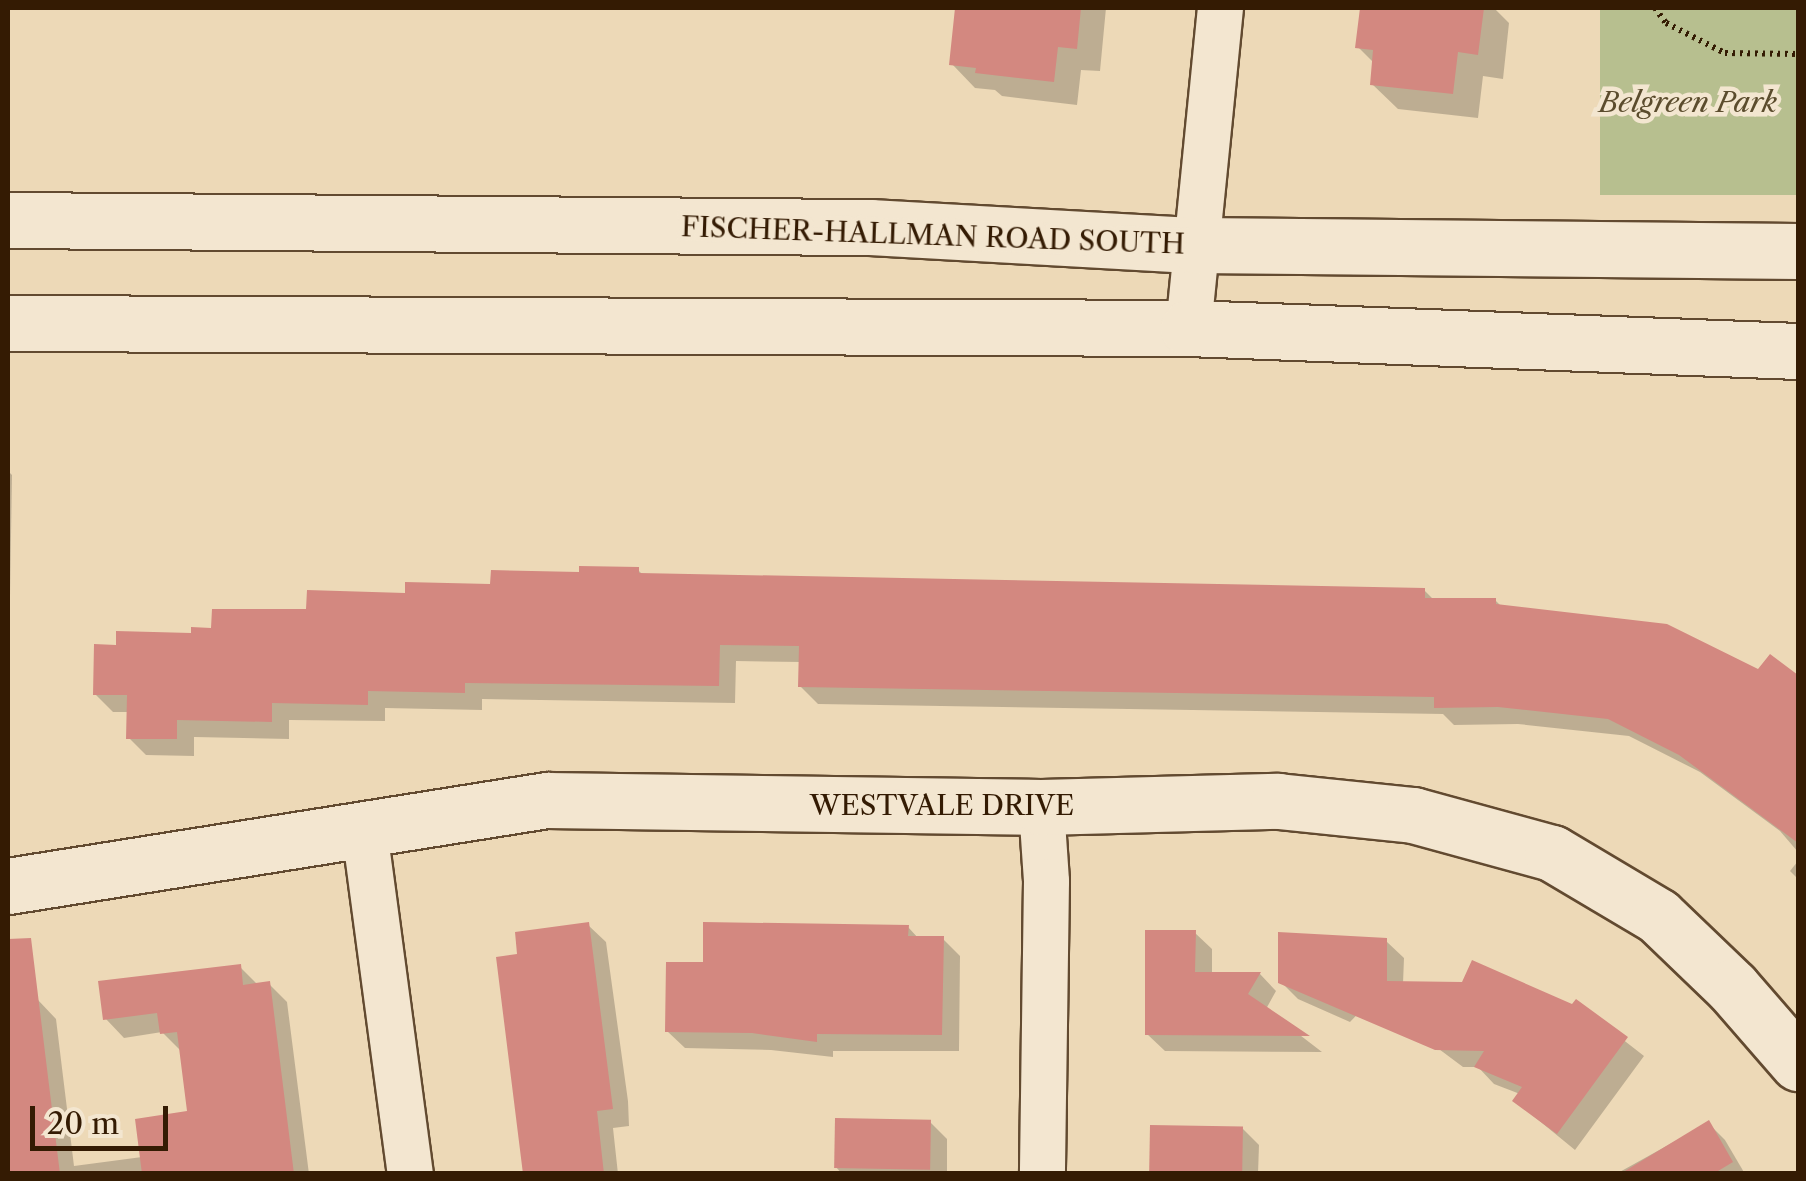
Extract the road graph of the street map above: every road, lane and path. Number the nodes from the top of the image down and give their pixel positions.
1 (1220, 8) edge
2 (1655, 8) edge
3 (1798, 54) edge
4 (8, 220) edge
5 (1196, 245) junction
6 (1798, 252) edge
7 (8, 323) edge
8 (1188, 328) junction
9 (1798, 351) edge
10 (1042, 807) junction
11 (364, 830) junction
12 (8, 886) edge
13 (1798, 1063) edge
14 (410, 1174) edge
15 (1042, 1174) edge

1 - 5 street
2 - 3 path
4 - 5 main road, FISCHER-HALLMAN ROAD SOUTH
5 - 6 main road, FISCHER-HALLMAN ROAD SOUTH
5 - 8 street
7 - 8 main road
8 - 9 main road
10 - 11 main road, WESTVALE DRIVE
10 - 13 main road, WESTVALE DRIVE
10 - 15 street
11 - 12 main road, WESTVALE DRIVE
11 - 14 street

